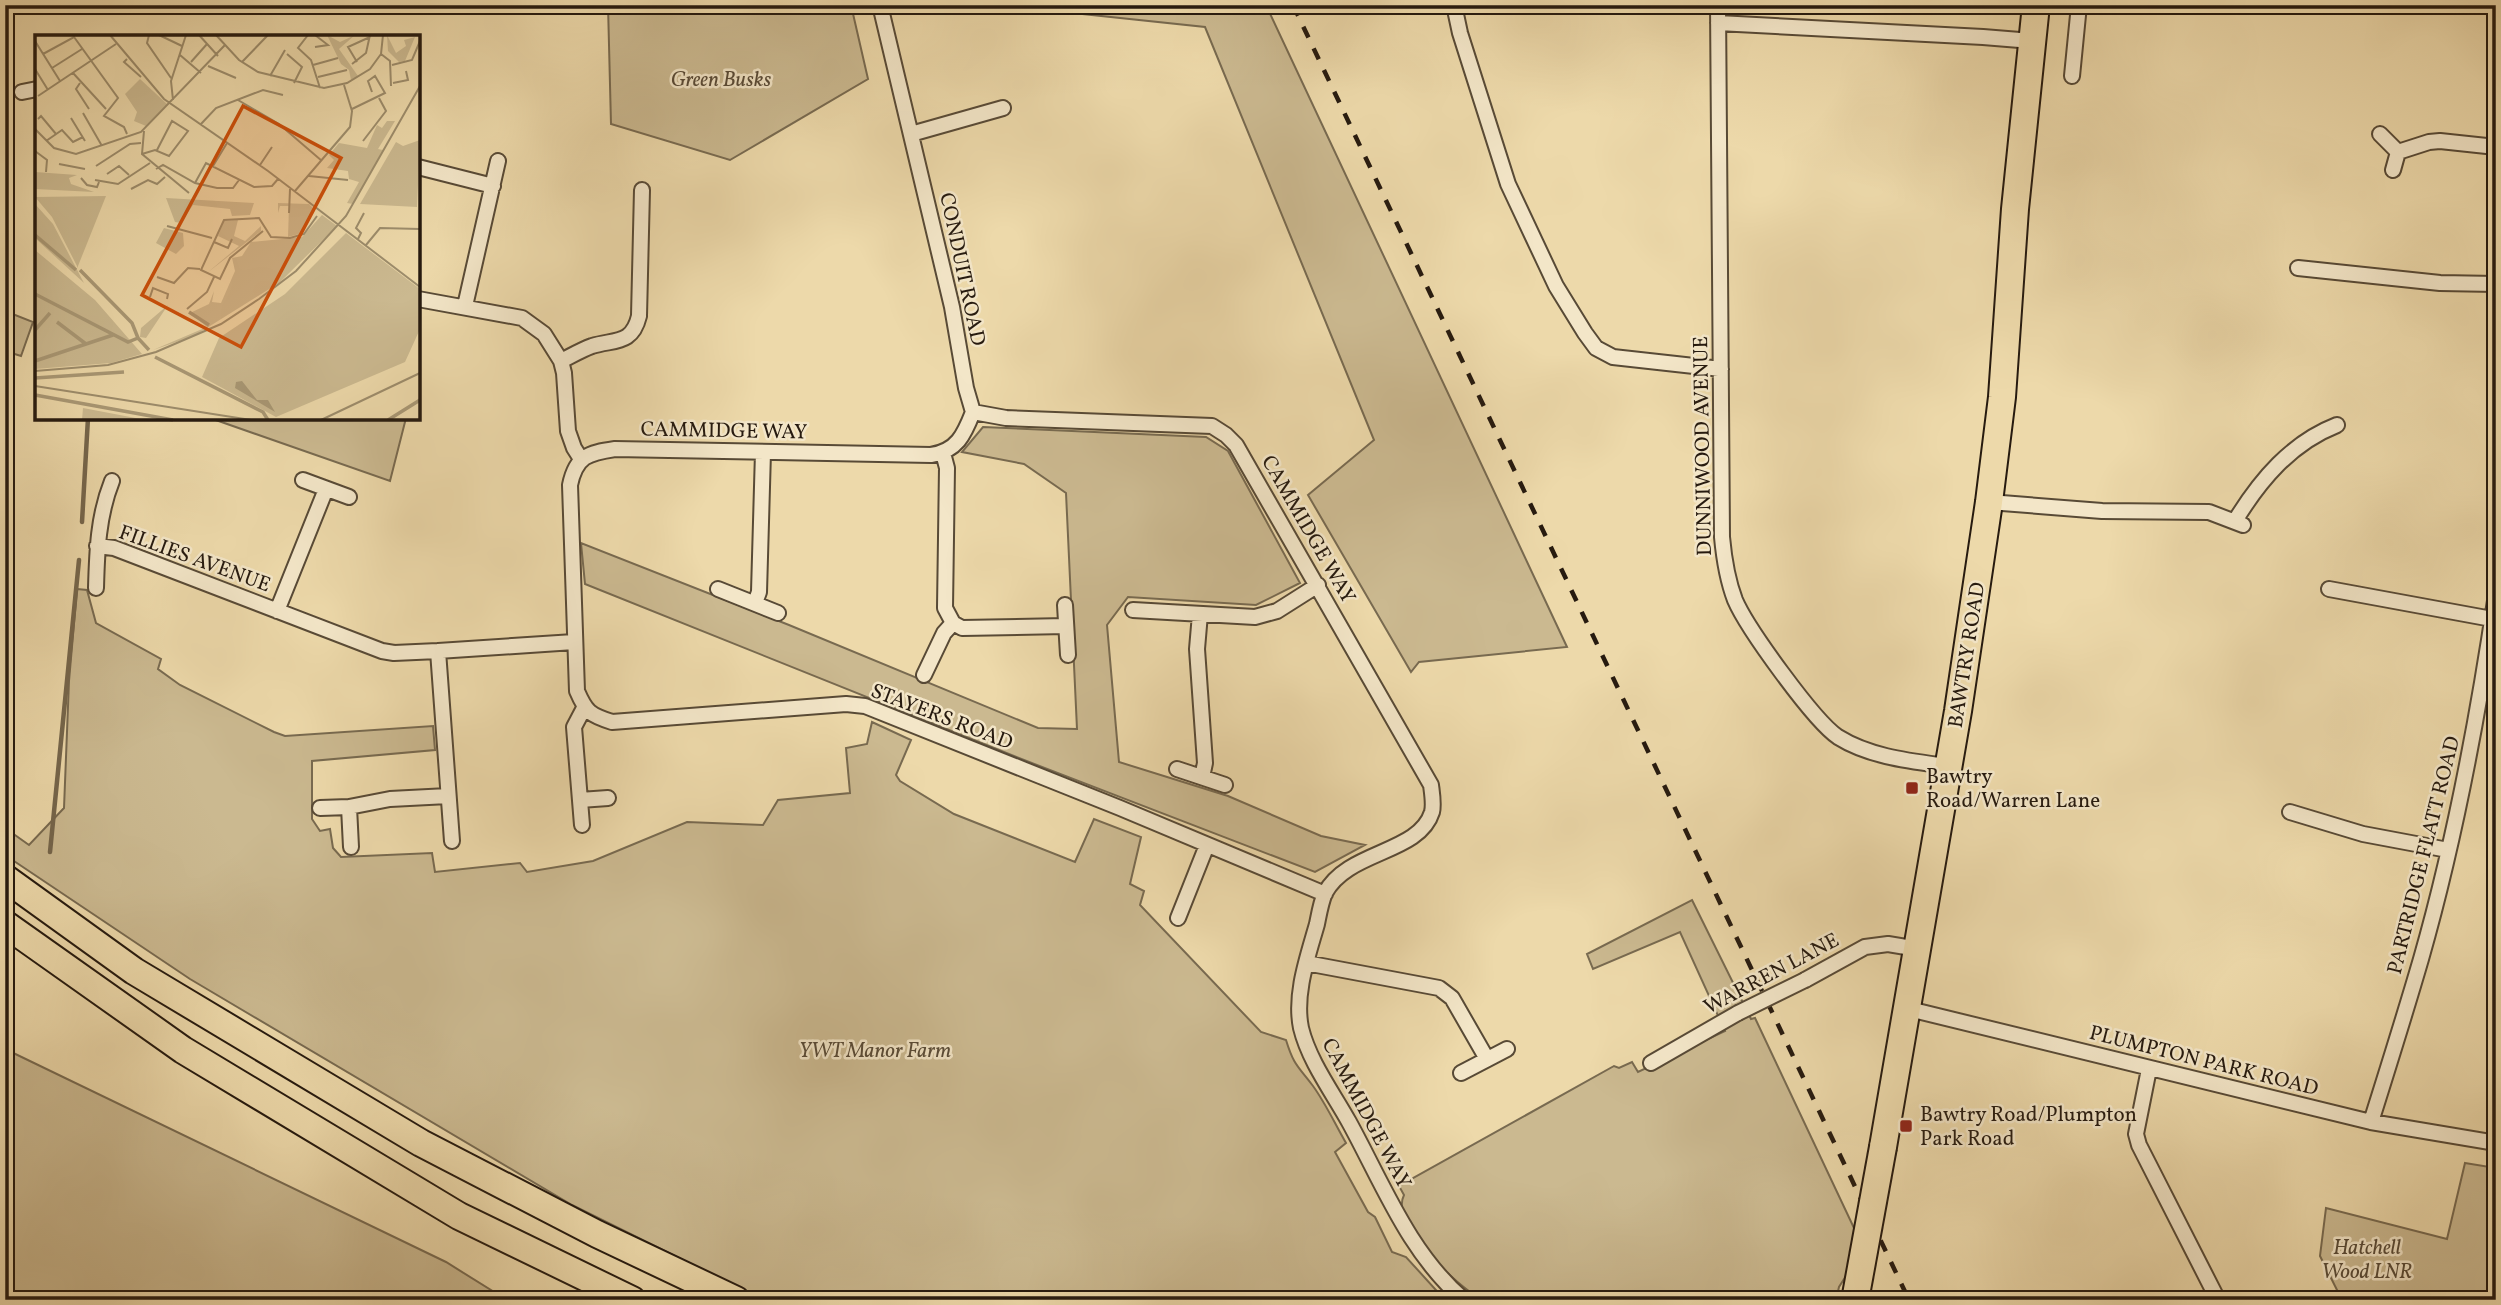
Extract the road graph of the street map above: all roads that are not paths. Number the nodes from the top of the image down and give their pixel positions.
1 (880, 5) edge
2 (1454, 5) edge
3 (1718, 5) edge
4 (2036, 5) edge
5 (2079, 5) edge
6 (1718, 23) junction
7 (2032, 41) junction
8 (2072, 76) dead end
9 (1003, 108) dead end
10 (911, 134) junction
11 (2380, 134) dead end
12 (2496, 147) edge
13 (2398, 152) junction
14 (498, 160) dead end
15 (420, 168) edge
16 (2393, 170) dead end
17 (493, 186) junction
18 (642, 190) dead end
19 (2298, 268) dead end
20 (2496, 284) edge
21 (420, 299) edge
22 (465, 306) junction
23 (561, 360) junction
24 (1721, 369) junction
25 (973, 412) junction
26 (2337, 425) dead end
27 (763, 452) junction
28 (943, 453) junction
29 (581, 458) junction
30 (303, 480) dead end
31 (112, 481) dead end
32 (326, 489) junction
33 (349, 497) dead end
34 (1989, 502) junction
35 (97, 546) junction
36 (1318, 586) junction
37 (96, 589) dead end
38 (718, 589) dead end
39 (2329, 589) dead end
40 (2496, 594) edge
41 (755, 603) junction
42 (1065, 606) dead end
43 (1133, 610) dead end
44 (277, 611) junction
45 (778, 613) dead end
46 (1200, 614) junction
47 (2492, 619) junction
48 (953, 623) junction
49 (1066, 626) junction
50 (575, 642) junction
51 (438, 651) junction
52 (1068, 655) dead end
53 (2491, 667) edge
54 (924, 675) dead end
55 (584, 708) junction
56 (1947, 766) junction
57 (1177, 769) dead end
58 (1202, 777) junction
59 (1225, 785) dead end
60 (448, 796) junction
61 (608, 798) dead end
62 (580, 800) junction
63 (348, 807) junction
64 (320, 808) dead end
65 (2290, 812) dead end
66 (582, 825) dead end
67 (452, 841) dead end
68 (1207, 845) junction
69 (351, 847) dead end
70 (2448, 850) junction
71 (5, 878) edge
72 (1325, 894) junction
73 (1178, 918) dead end
74 (5, 924) edge
75 (1918, 949) junction
76 (1306, 963) junction
77 (1905, 1009) junction
78 (1507, 1049) dead end
79 (1487, 1059) junction
80 (1651, 1062) dead end
81 (2149, 1069) junction
82 (1461, 1073) dead end
83 (2371, 1122) junction
84 (2496, 1143) edge
85 (1855, 1297) edge
86 (632, 1300) edge
87 (736, 1300) edge
88 (1464, 1300) edge
89 (2218, 1300) edge

1 - 10 street, CONDUIT ROAD
2 - 24 street
3 - 6 street, DUNNIWOOD AVENUE
4 - 7 highway, BAWTRY ROAD
5 - 8 street
6 - 7 street
6 - 24 street, DUNNIWOOD AVENUE
7 - 34 highway, BAWTRY ROAD
9 - 10 street
10 - 25 street, CONDUIT ROAD
11 - 13 street
12 - 13 street
13 - 16 street
14 - 17 street
15 - 17 street
17 - 22 street
18 - 23 street
19 - 20 street
21 - 22 street
22 - 23 street
23 - 29 street
24 - 56 street, DUNNIWOOD AVENUE
25 - 28 street
25 - 36 street, CAMMIDGE WAY
26 - 34 street
27 - 28 street, CAMMIDGE WAY
27 - 29 street, CAMMIDGE WAY
27 - 41 street
28 - 48 street
29 - 50 street
30 - 32 street
31 - 35 street, FILLIES AVENUE
32 - 33 street
32 - 44 street, FILLIES AVENUE
34 - 56 highway, BAWTRY ROAD
35 - 37 street, FILLIES AVENUE
35 - 44 street, FILLIES AVENUE
36 - 46 street
36 - 72 street, CAMMIDGE WAY
38 - 41 street
39 - 47 street
40 - 47 street, PARTRIDGE FLATT ROAD
41 - 45 street
42 - 49 street
43 - 46 street
44 - 51 street, FILLIES AVENUE
46 - 58 street
47 - 53 street, PARTRIDGE FLATT ROAD
48 - 49 street
48 - 54 street
49 - 52 street
50 - 51 street, FILLIES AVENUE
50 - 55 street
51 - 60 street
53 - 70 street, PARTRIDGE FLATT ROAD
55 - 62 street
55 - 68 street, STAYERS ROAD
56 - 75 highway, BAWTRY ROAD
57 - 58 street
58 - 59 street
60 - 63 street
60 - 67 street
61 - 62 street
62 - 66 street
63 - 64 street
63 - 69 street
65 - 70 street
68 - 72 street, STAYERS ROAD
68 - 73 street
70 - 83 street, PARTRIDGE FLATT ROAD
71 - 87 highway
72 - 76 street, CAMMIDGE WAY
74 - 86 highway
75 - 77 highway, BAWTRY ROAD
75 - 80 street, WARREN LANE, bridge
76 - 79 street
76 - 88 street, CAMMIDGE WAY
77 - 81 street, PLUMPTON PARK ROAD
77 - 85 highway, BAWTRY ROAD, bridge
78 - 79 street
79 - 82 street
81 - 83 street, PLUMPTON PARK ROAD
81 - 89 street
83 - 84 street, PLUMPTON PARK ROAD

